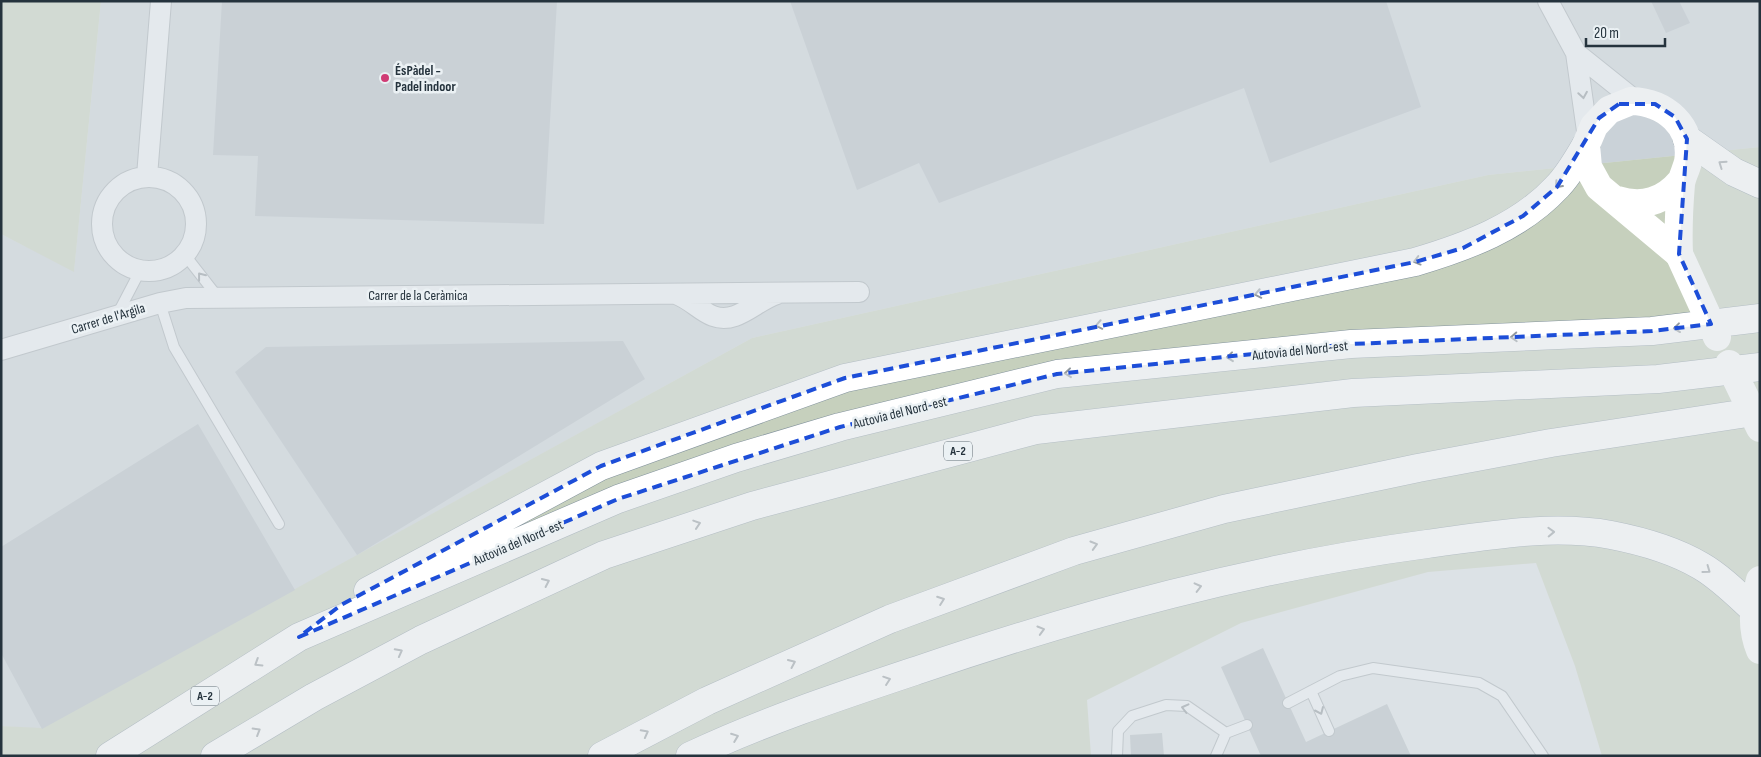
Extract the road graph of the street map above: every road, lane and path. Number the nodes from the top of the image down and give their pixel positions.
1 (161, 1) edge
2 (1548, 1) edge
3 (1576, 53) junction
4 (1636, 102) junction
5 (1687, 139) junction
6 (1587, 142) junction
7 (147, 176) junction
8 (1681, 181) junction
9 (1760, 184) edge
10 (1617, 200) junction
11 (1679, 254) junction
12 (185, 255) junction
13 (140, 272) junction
14 (858, 292) dead end
15 (217, 296) junction
16 (160, 303) junction
17 (117, 316) junction
18 (1760, 318) edge
19 (1, 350) edge
20 (1760, 367) edge
21 (1760, 411) edge
22 (1760, 428) edge
23 (280, 524) dead end
24 (1760, 580) edge
25 (1753, 609) junction
26 (299, 637) junction
27 (1760, 650) edge
28 (1312, 691) junction
29 (1288, 703) dead end
30 (1247, 724) dead end
31 (1329, 731) dead end
32 (1226, 733) junction
33 (110, 756) edge
34 (215, 756) edge
35 (602, 756) edge
36 (690, 756) edge
37 (1117, 756) edge
38 (1216, 756) edge
39 (1544, 756) edge

1 - 7 street
2 - 3 street
3 - 4 street
3 -> 6 street
4 - 5 main road
4 - 6 main road
5 - 8 main road
9 -> 5 main road
6 - 10 main road
6 -> 26 main road
7 - 12 street
7 - 13 street
8 - 10 main road
8 - 11 main road
10 - 11 main road
11 - 22 main road, bridge
12 - 13 street
15 -> 12 lane
13 - 17 lane
14 - 15 street, Carrer de la Ceràmica
15 - 16 street, Carrer de l'Argila
16 - 17 street, Carrer de l'Argila
16 - 23 lane
17 - 19 street, Carrer de l'Argila
18 -> 26 main road, Autovia del Nord-est / A-2
34 -> 20 main road, A-2
35 -> 21 main road
24 - 25 main road
25 - 27 main road
36 -> 25 main road
26 -> 33 main road, Autovia del Nord-est / A-2
28 - 29 lane
28 -> 31 lane
28 - 39 lane
30 - 32 lane
32 -> 37 lane
32 - 38 lane

